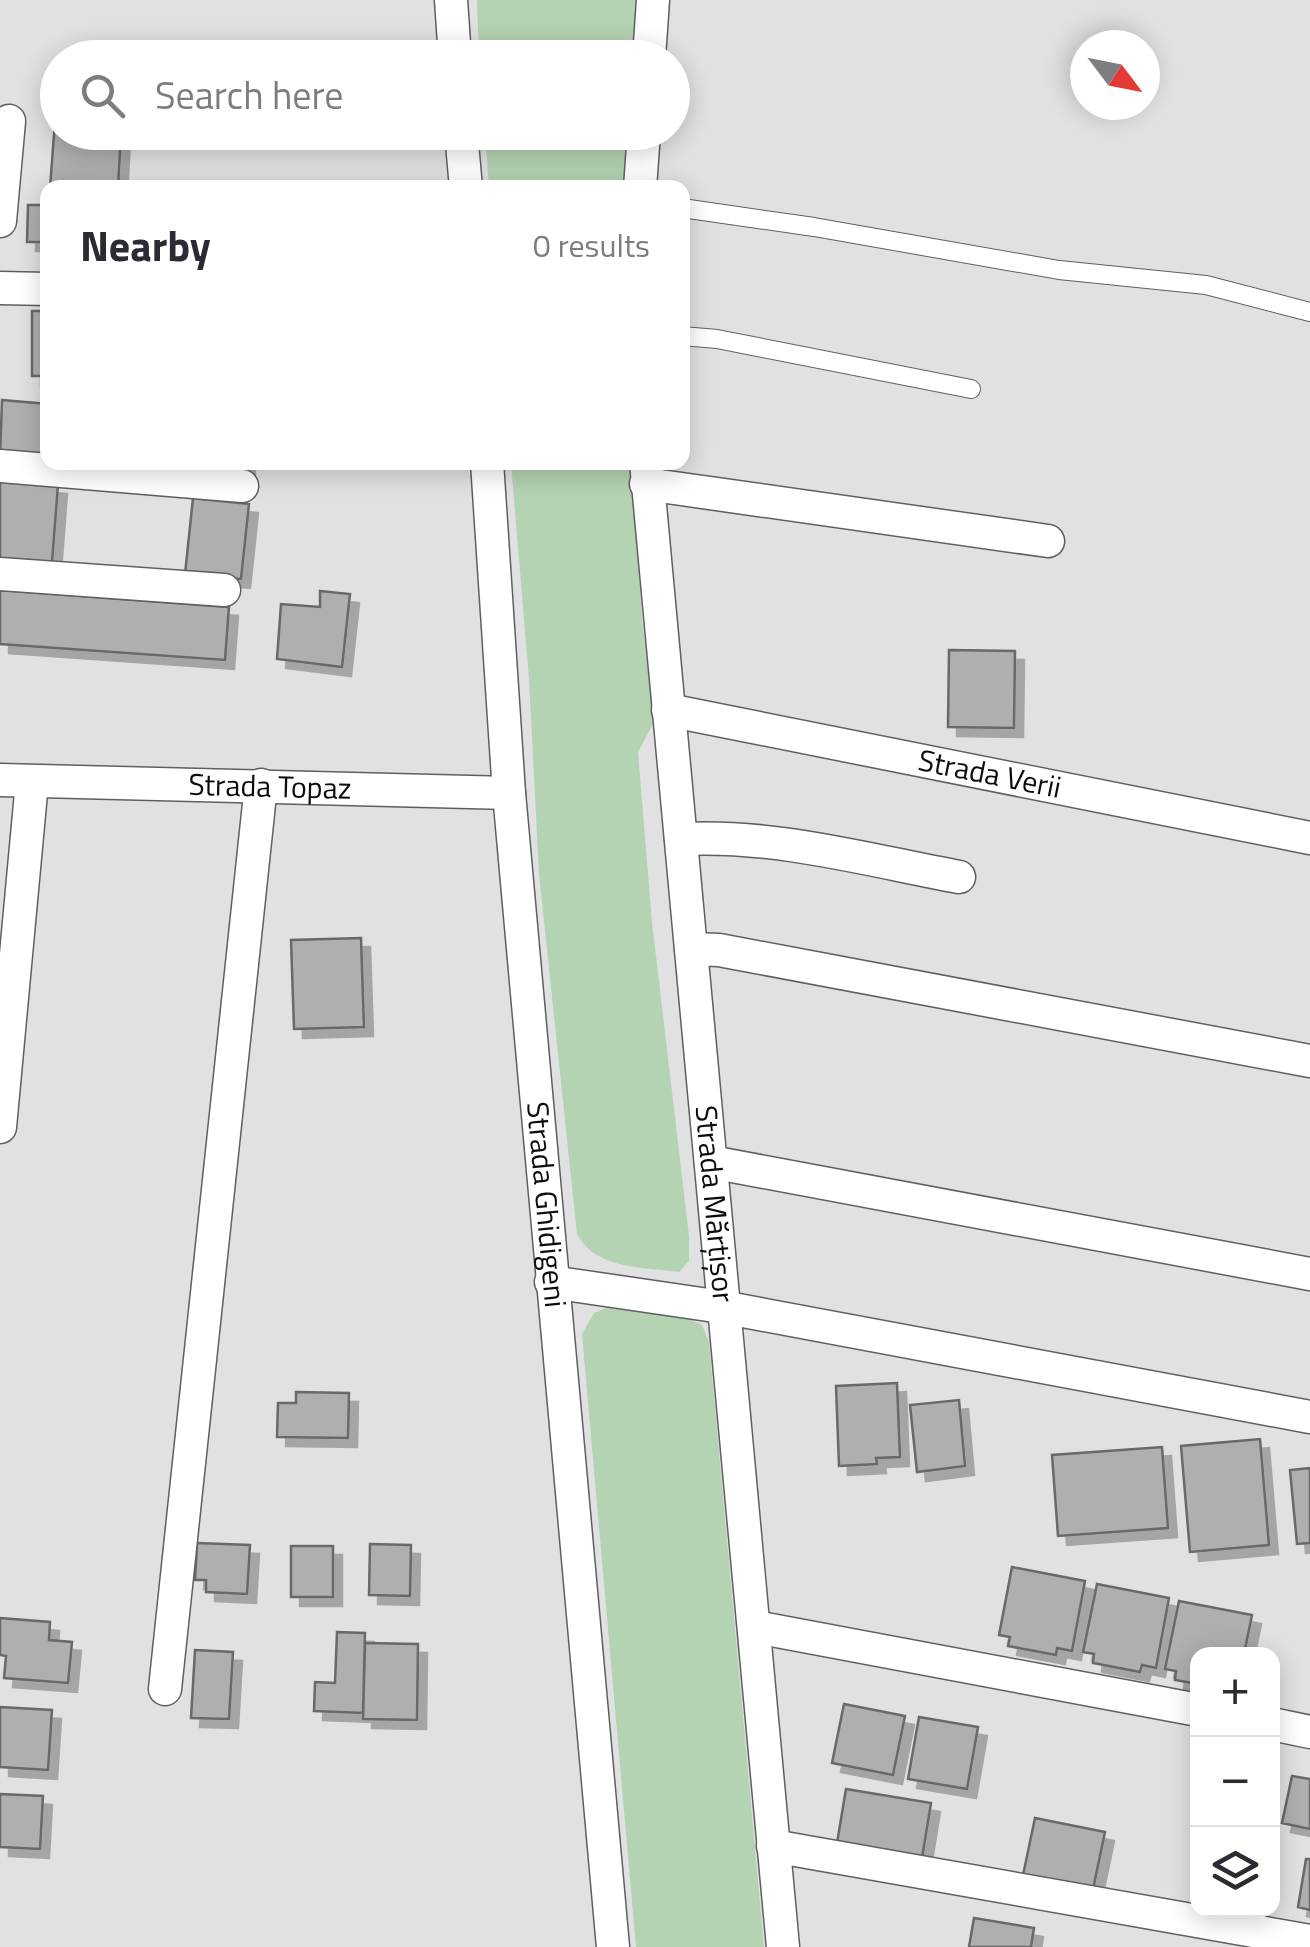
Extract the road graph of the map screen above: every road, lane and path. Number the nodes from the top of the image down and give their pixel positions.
1 (451, 0) edge
2 (653, 0) edge
3 (454, 40) edge
4 (650, 40) edge
5 (9, 121) dead end
6 (463, 150) edge
7 (643, 150) edge
8 (465, 180) edge
9 (641, 180) edge
10 (690, 209) edge
11 (0, 221) edge
12 (0, 288) edge
13 (40, 289) edge
14 (1310, 312) edge
15 (690, 337) edge
16 (971, 390) dead end
17 (0, 466) edge
18 (40, 469) edge
19 (48, 470) edge
20 (487, 470) edge
21 (646, 473) edge
22 (242, 486) dead end
23 (1048, 541) dead end
24 (0, 574) edge
25 (224, 590) dead end
26 (668, 710) junction
27 (16, 781) edge
28 (261, 785) junction
29 (509, 793) junction
30 (1310, 838) edge
31 (681, 839) junction
32 (959, 877) dead end
33 (691, 948) junction
34 (1310, 1061) edge
35 (0, 1127) edge
36 (712, 1162) junction
37 (1310, 1274) edge
38 (551, 1282) junction
39 (722, 1307) junction
40 (1310, 1417) edge
41 (755, 1627) junction
42 (165, 1689) dead end
43 (1190, 1709) edge
44 (1280, 1726) edge
45 (1310, 1732) edge
46 (773, 1846) junction
47 (1310, 1941) edge
48 (613, 1947) edge
49 (784, 1947) edge

1 - 3 street
2 - 4 street
5 - 11 street
6 - 8 street
7 - 9 street
10 - 14 lane
12 - 13 street
15 - 16 lane
17 - 18 street
19 - 22 street
20 - 29 street, Strada Ghidigeni
21 - 23 street
21 - 26 street, Strada Mărțișor
24 - 25 street
26 - 30 street, Strada Verii
26 - 31 street, Strada Mărțișor
27 - 28 street, Strada Topaz
27 - 35 street, Strada Topaz
28 - 29 street, Strada Topaz
28 - 42 street
29 - 38 street, Strada Ghidigeni
31 - 32 street
31 - 33 street, Strada Mărțișor
33 - 34 street
33 - 36 street, Strada Mărțișor
36 - 37 street
36 - 39 street, Strada Mărțișor
38 - 39 street
38 - 48 street, Strada Ghidigeni
39 - 40 street
39 - 41 street, Strada Mărțișor
41 - 43 street
41 - 46 street, Strada Mărțișor
44 - 45 street
46 - 47 street
46 - 49 street, Strada Mărțișor

